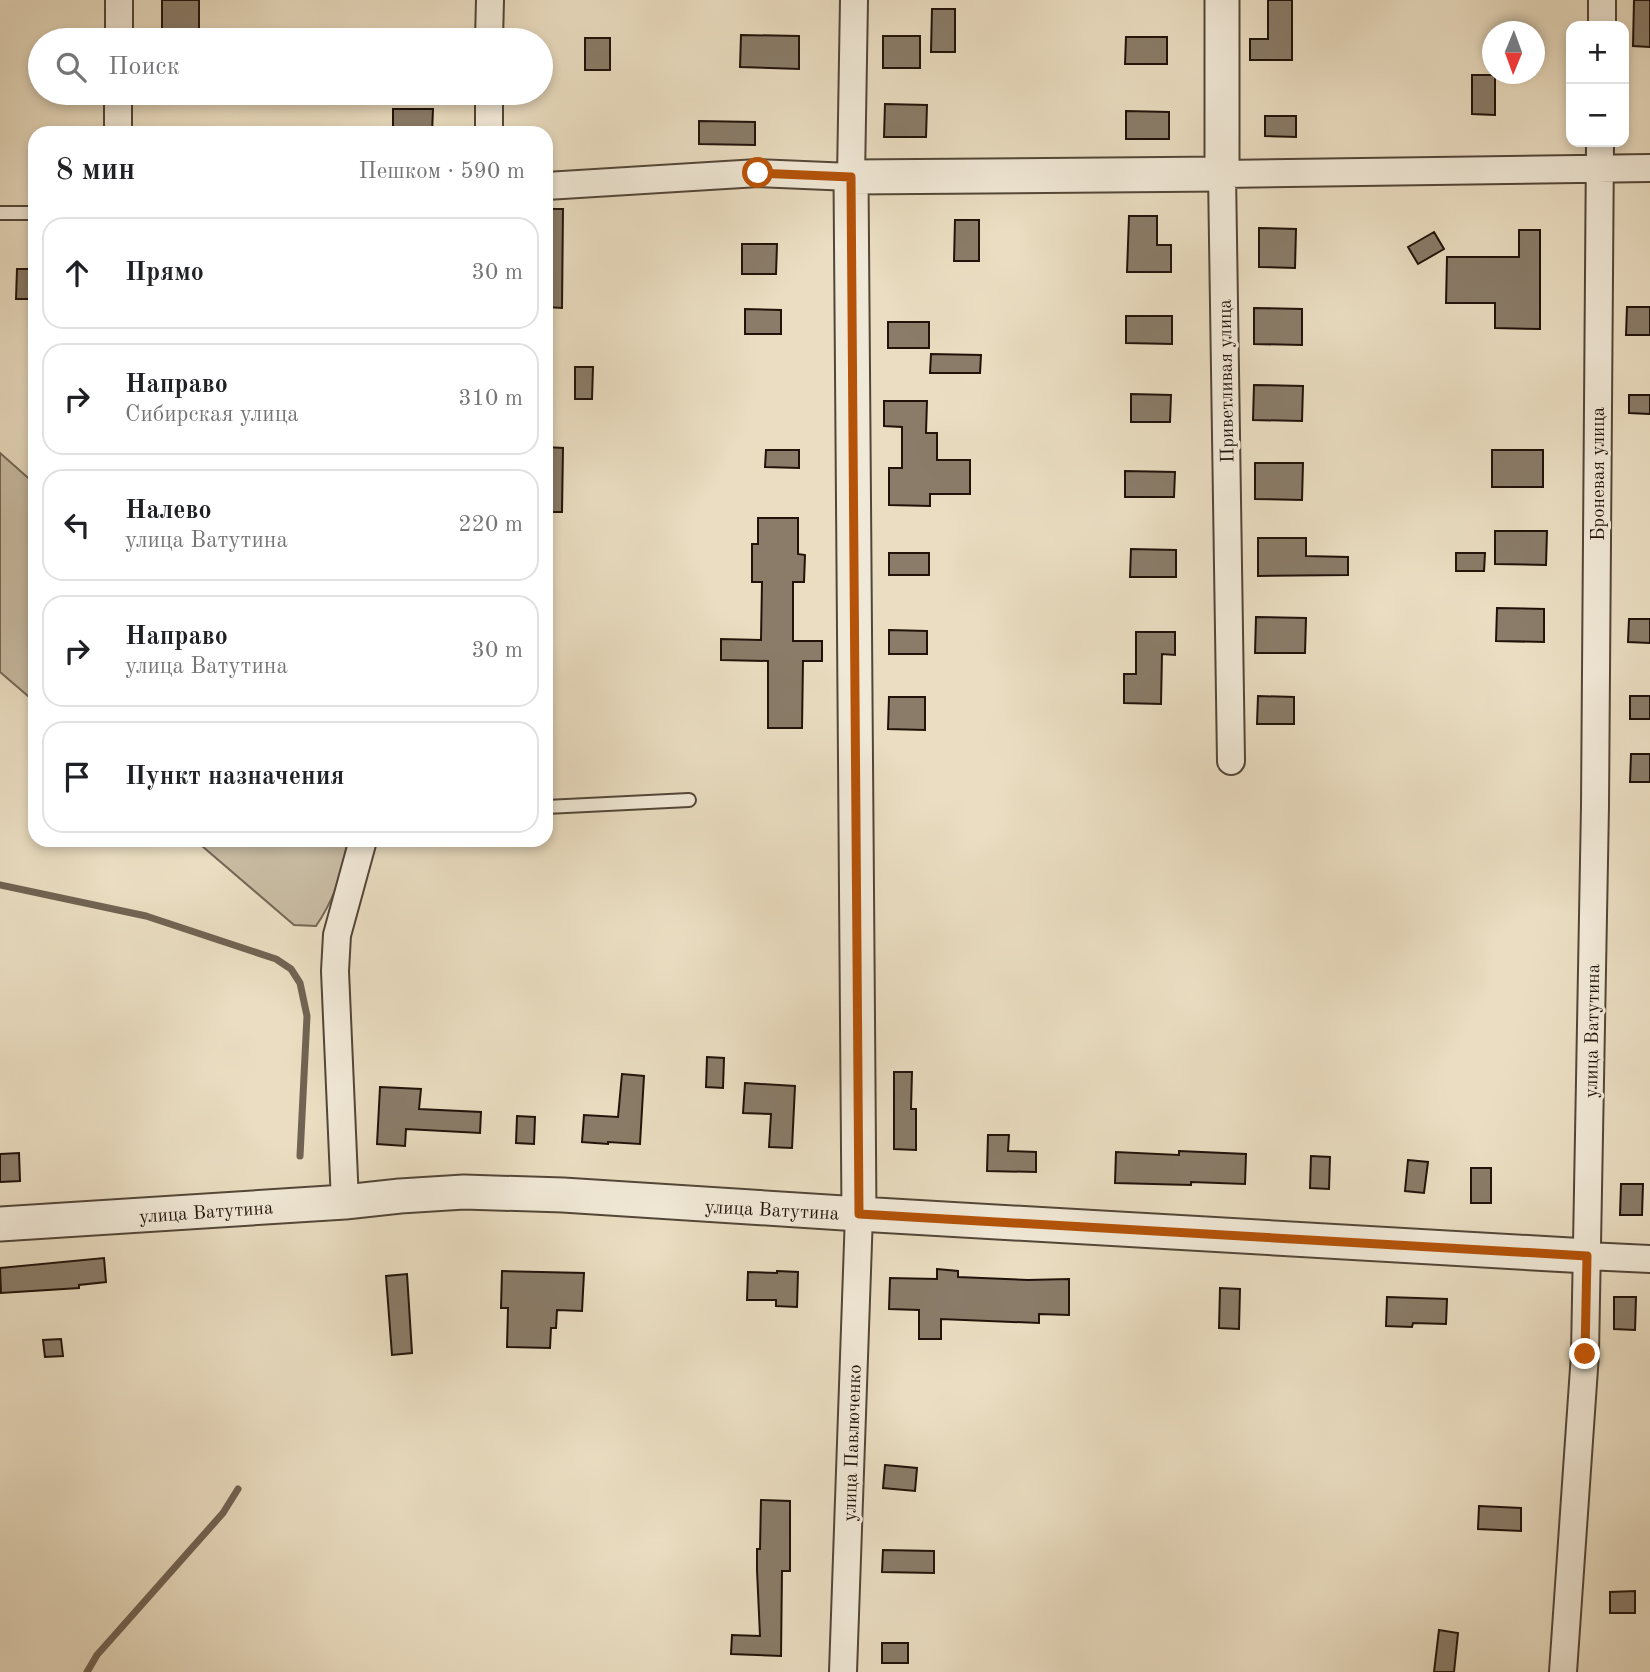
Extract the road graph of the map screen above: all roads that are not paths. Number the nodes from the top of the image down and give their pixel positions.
1 (119, 0) edge
2 (490, 0) edge
3 (854, 0) edge
4 (1222, 0) edge
5 (1602, 0) edge
6 (1602, 21) edge
7 (119, 28) edge
8 (489, 28) edge
9 (118, 105) edge
10 (489, 105) edge
11 (118, 126) edge
12 (489, 126) edge
13 (1600, 147) edge
14 (1599, 168) junction
15 (1650, 168) edge
16 (1222, 174) junction
17 (851, 177) junction
18 (553, 187) edge
19 (0, 213) edge
20 (28, 213) edge
21 (1231, 761) dead end
22 (689, 800) dead end
23 (1595, 806) joint
24 (553, 807) edge
25 (361, 847) edge
26 (345, 1202) junction
27 (859, 1214) junction
28 (0, 1224) edge
29 (1587, 1256) junction
30 (1650, 1259) edge
31 (842, 1672) edge
32 (1563, 1672) edge

1 - 7 street
2 - 8 street
3 - 17 street
4 - 16 street, Приветливая улица
5 - 6 street
9 - 11 street
10 - 12 street
13 - 14 street, Броневая улица
14 - 15 street
14 - 16 street
14 - 23 street, Броневая улица
16 - 17 street
16 - 21 street, Приветливая улица
17 - 18 street
17 - 27 street
19 - 20 lane
22 - 24 lane
23 - 29 street, улица Ватутина
25 - 26 street
26 - 27 street, улица Ватутина
26 - 28 street, улица Ватутина
27 - 29 street, улица Ватутина
27 - 31 street, улица Павлюченко
29 - 30 street, улица Ватутина
29 - 32 street, улица Ватутина

